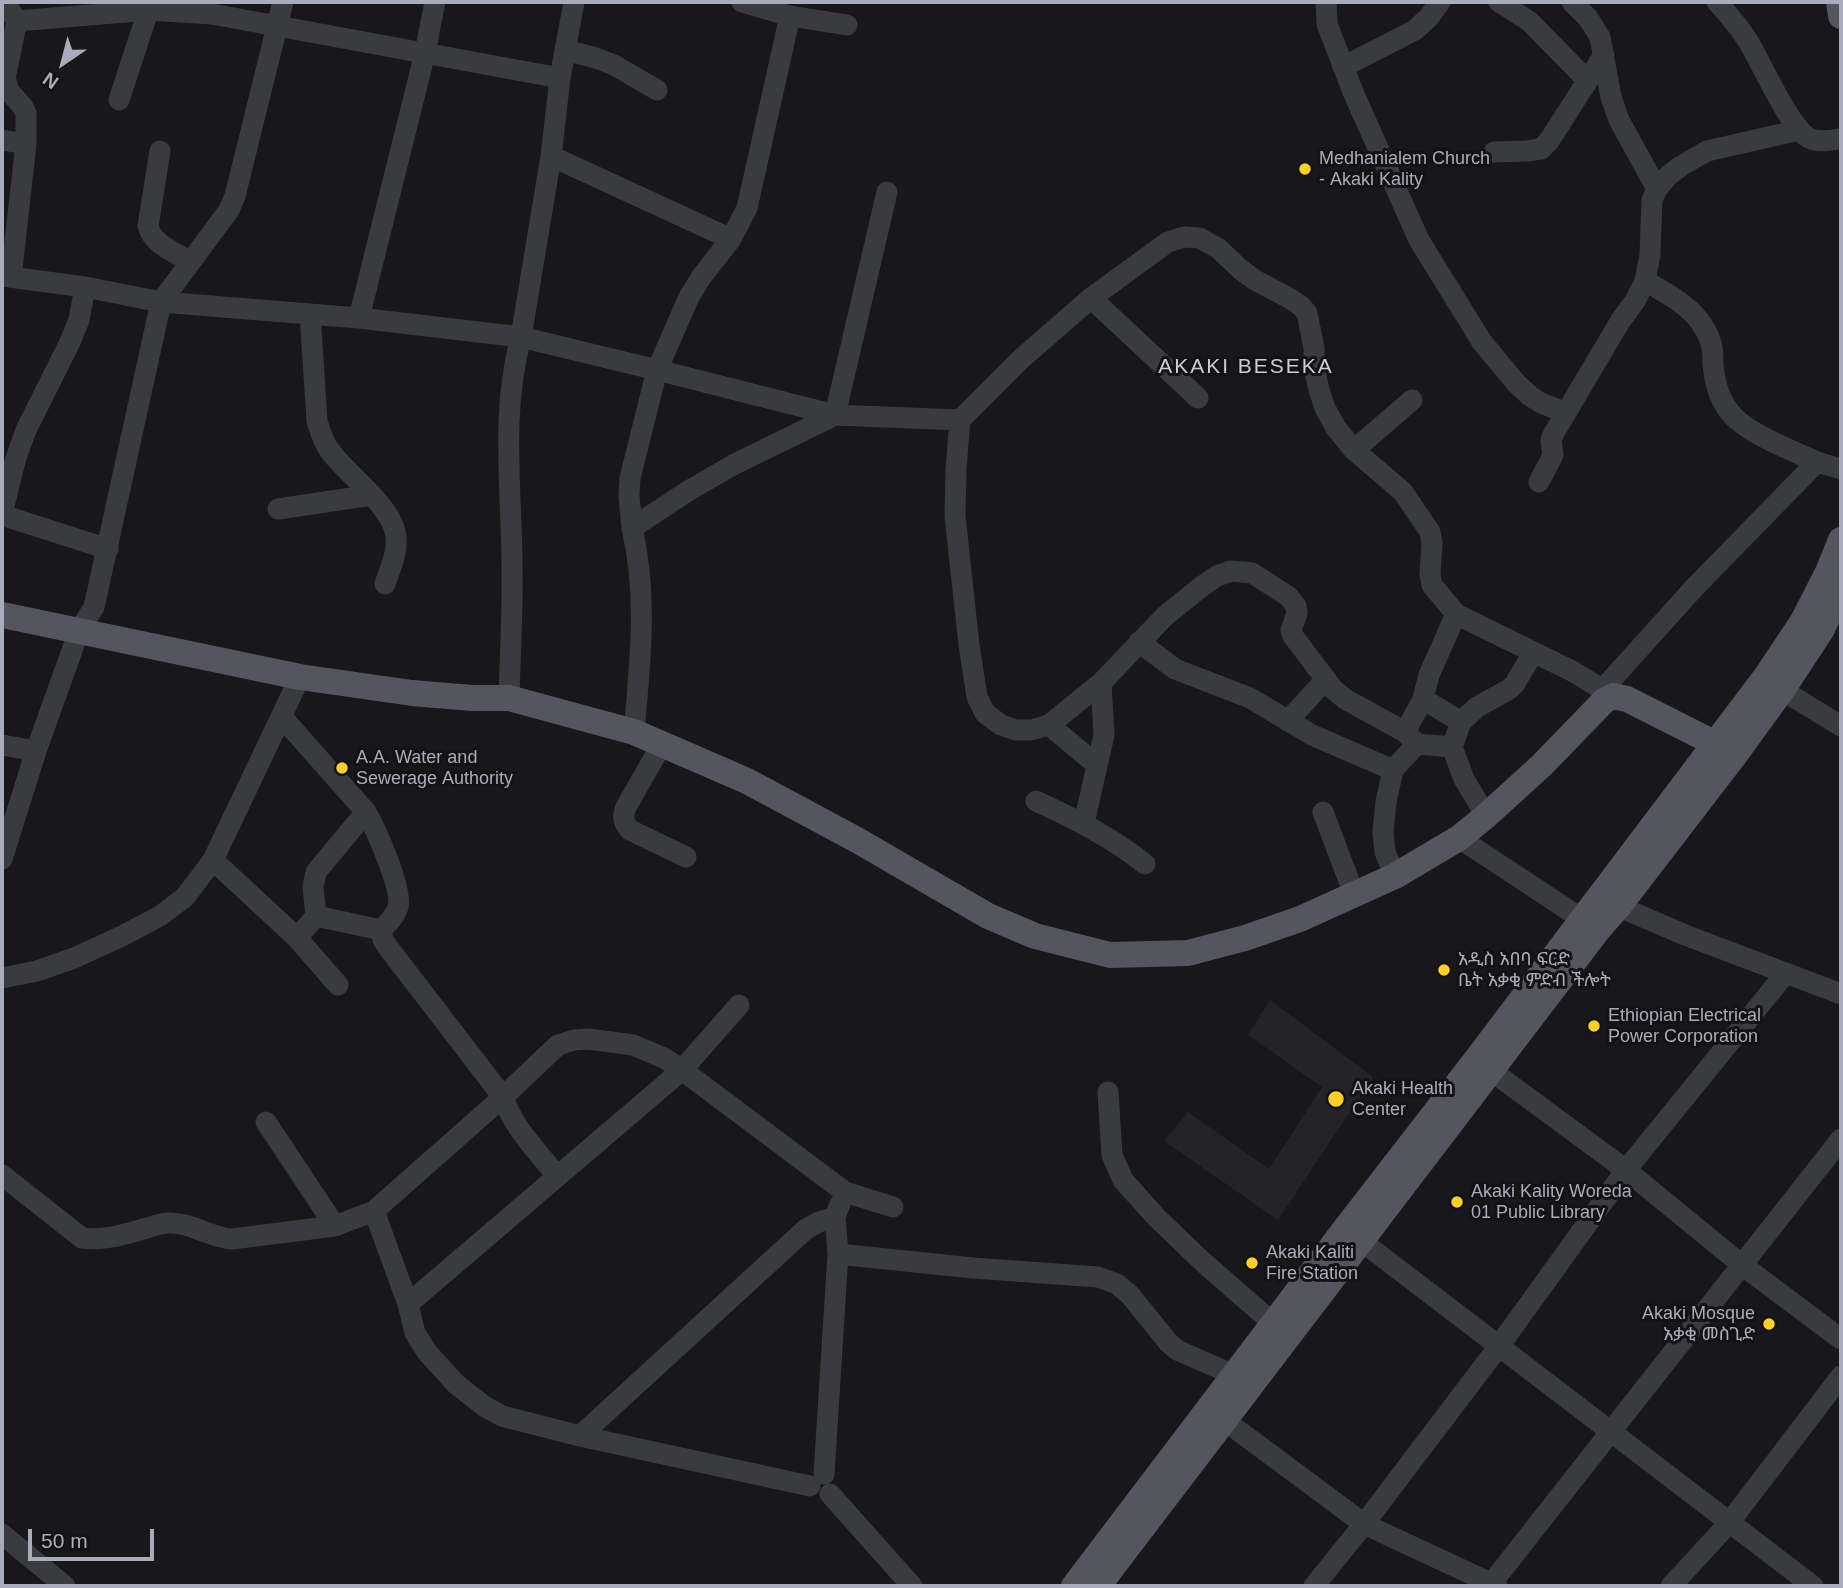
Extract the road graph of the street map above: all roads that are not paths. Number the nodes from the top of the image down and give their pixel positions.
1 (4, 2) edge
2 (283, 2) edge
3 (435, 2) edge
4 (573, 2) edge
5 (741, 2) edge
6 (1326, 2) edge
7 (1440, 2) edge
8 (1499, 2) edge
9 (1572, 2) edge
10 (1717, 2) edge
11 (1839, 2) edge
12 (150, 6) edge
13 (790, 16) junction
14 (1841, 16) edge
15 (17, 21) junction
16 (847, 24) dead end
17 (278, 27) junction
18 (565, 50) junction
19 (425, 52) junction
20 (1604, 55) junction
21 (1343, 67) junction
22 (560, 78) junction
23 (1587, 80) junction
24 (657, 90) dead end
25 (119, 100) dead end
26 (1799, 130) junction
27 (1841, 139) edge
28 (2, 140) edge
29 (26, 144) junction
30 (160, 151) dead end
31 (1494, 152) dead end
32 (551, 156) junction
33 (1657, 189) junction
34 (887, 192) dead end
35 (731, 239) junction
36 (189, 261) junction
37 (6, 276) edge
38 (1645, 281) junction
39 (85, 287) junction
40 (1091, 298) junction
41 (161, 302) junction
42 (310, 314) junction
43 (359, 318) junction
44 (521, 337) junction
45 (657, 370) junction
46 (1198, 398) dead end
47 (1412, 400) dead end
48 (1564, 412) junction
49 (835, 415) junction
50 (960, 419) junction
51 (1354, 450) junction
52 (1816, 462) junction
53 (1841, 469) edge
54 (1539, 482) dead end
55 (372, 495) junction
56 (278, 509) dead end
57 (2, 515) edge
58 (632, 528) junction
59 (1841, 540) edge
60 (108, 549) junction
61 (385, 584) dead end
62 (1841, 589) edge
63 (1455, 614) junction
64 (2, 615) edge
65 (79, 631) junction
66 (1139, 642) junction
67 (1532, 653) junction
68 (300, 677) junction
69 (1325, 679) junction
70 (1101, 683) junction
71 (1782, 690) junction
72 (1608, 693) junction
73 (509, 698) junction
74 (1423, 699) junction
75 (282, 717) junction
76 (1288, 721) junction
77 (1461, 722) junction
78 (1049, 725) junction
79 (1841, 726) edge
80 (634, 732) junction
81 (1411, 738) junction
82 (662, 744) junction
83 (1716, 744) junction
84 (2, 745) edge
85 (1452, 747) junction
86 (36, 751) junction
87 (1097, 765) junction
88 (1393, 770) junction
89 (1036, 801) dead end
90 (1323, 812) dead end
91 (366, 813) junction
92 (1486, 816) junction
93 (1084, 823) junction
94 (1460, 838) junction
95 (686, 857) dead end
96 (2, 859) edge
97 (213, 860) junction
98 (1145, 864) dead end
99 (1395, 876) junction
100 (1354, 894) junction
101 (1608, 902) junction
102 (316, 916) junction
103 (1583, 919) junction
104 (381, 930) junction
105 (297, 939) junction
106 (1785, 974) junction
107 (2, 978) edge
108 (338, 985) dead end
109 (1841, 994) edge
110 (739, 1005) dead end
111 (1484, 1065) junction
112 (682, 1070) junction
113 (1108, 1092) dead end
114 (503, 1097) junction
115 (265, 1122) dead end
116 (1841, 1139) edge
117 (1626, 1170) junction
118 (2, 1175) edge
119 (557, 1176) junction
120 (845, 1192) junction
121 (893, 1207) dead end
122 (374, 1211) junction
123 (835, 1217) junction
124 (335, 1226) junction
125 (1360, 1240) junction
126 (838, 1254) junction
127 (1742, 1265) junction
128 (408, 1304) junction
129 (1274, 1324) junction
130 (1841, 1339) edge
131 (1499, 1346) junction
132 (1234, 1375) junction
133 (1841, 1376) edge
134 (1224, 1420) junction
135 (1610, 1433) junction
136 (580, 1436) junction
137 (822, 1484) junction
138 (1729, 1522) junction
139 (1364, 1524) junction
140 (2, 1534) edge
141 (1494, 1585) edge
142 (65, 1586) edge
143 (912, 1586) edge
144 (1074, 1586) edge
145 (1098, 1586) edge
146 (1314, 1586) edge
147 (1671, 1586) edge
148 (1813, 1586) edge

1 - 15 street
2 - 17 street
3 - 19 street
4 - 18 street
5 - 13 street
6 - 21 street
7 - 21 street
8 - 23 street
9 - 20 street
10 - 26 street
11 - 14 main road
12 - 15 street
12 - 17 street
12 - 25 street
13 - 16 street
13 - 35 street
15 - 29 street
17 - 19 street
17 - 36 street
18 - 22 street
18 - 24 street
19 - 22 street
19 - 43 street
20 - 23 street
20 - 33 street
21 - 48 street
22 - 32 street
23 - 31 street
26 - 27 street
26 - 33 street
28 - 29 street
29 - 37 street
30 - 36 street
32 - 35 street
32 - 44 street
33 - 38 street
34 - 49 street
35 - 45 street
36 - 41 street
37 - 39 street
38 - 48 street
38 - 52 street
39 - 41 street
39 - 57 street
40 - 46 street
40 - 50 street
40 - 51 street
41 - 42 street
41 - 60 street
42 - 43 street
42 - 55 street
43 - 44 street
44 - 45 street
44 - 73 street
45 - 49 street
45 - 58 street
47 - 51 street
48 - 54 street
49 - 50 street
49 - 58 street
50 - 78 street
51 - 63 street
52 - 53 street
52 - 72 street
55 - 56 street
55 - 61 street
57 - 60 street
58 - 80 street
59 - 83 main road
60 - 65 street
62 - 71 main road
63 - 67 street
63 - 74 street
64 - 65 main road
65 - 68 main road
65 - 86 street
66 - 69 street
66 - 70 street
66 - 76 street
67 - 72 street
67 - 77 street
68 - 73 main road
68 - 75 street
69 - 76 street
69 - 81 street
70 - 78 street
70 - 87 street
71 - 79 street
71 - 101 main road
72 - 83 main road
72 - 92 main road
73 - 80 main road
74 - 77 street
74 - 81 street
75 - 91 street
75 - 97 street
76 - 88 street
77 - 85 street
78 - 87 street
80 - 82 main road
81 - 85 street
81 - 88 street
82 - 95 street
82 - 100 main road
83 - 101 main road
84 - 86 street
85 - 92 street
86 - 96 street
87 - 93 street
88 - 99 street
89 - 93 street
90 - 100 street
91 - 102 street
91 - 104 street
92 - 94 main road
93 - 98 street
94 - 99 main road
94 - 103 street
97 - 105 street
97 - 107 street
99 - 100 main road
101 - 103 main road
101 - 106 street
101 - 111 main road
102 - 104 street
102 - 105 street
103 - 111 main road
104 - 114 street
105 - 108 street
106 - 109 street
106 - 117 street
110 - 112 street
111 - 117 street
111 - 125 main road
111 - 129 main road
112 - 114 street
112 - 119 street
112 - 120 street
113 - 129 street
114 - 119 street
114 - 122 street
115 - 124 street
116 - 127 street
117 - 127 street
117 - 131 street
118 - 124 street
119 - 128 street
120 - 121 street
120 - 123 street
122 - 124 street
122 - 128 street
123 - 126 street
123 - 136 street
125 - 131 street
125 - 134 main road
126 - 132 street
126 - 137 street
127 - 130 street
127 - 135 street
128 - 136 street
129 - 132 main road
131 - 135 street
131 - 139 street
132 - 144 main road
133 - 138 street
134 - 139 street
134 - 145 main road
135 - 138 street
135 - 141 street
136 - 137 street
137 - 143 street
138 - 147 street
138 - 148 street
139 - 141 street
139 - 146 street
140 - 142 street

